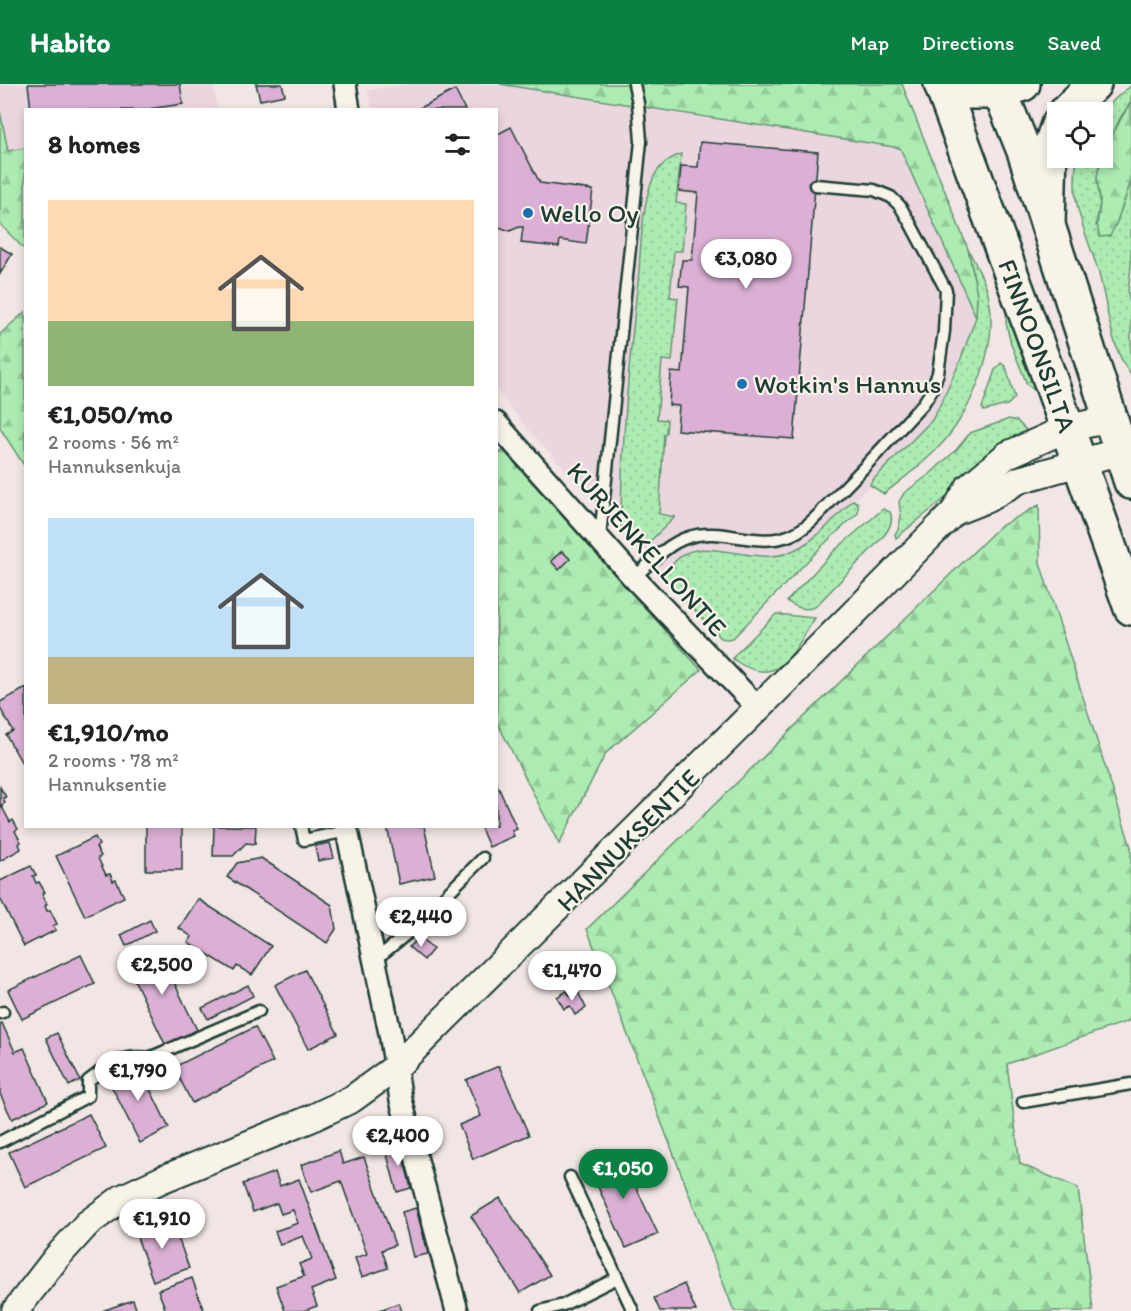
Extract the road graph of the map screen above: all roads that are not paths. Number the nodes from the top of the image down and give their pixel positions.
1 (345, 84) edge
2 (634, 84) edge
3 (1094, 84) edge
4 (947, 87) edge
5 (1006, 87) edge
6 (1076, 102) edge
7 (349, 108) edge
8 (1049, 168) edge
9 (815, 184) dead end
10 (1048, 225) junction
11 (1121, 416) edge
12 (498, 425) edge
13 (1068, 428) junction
14 (1128, 461) edge
15 (1079, 462) junction
16 (954, 512) junction
17 (600, 537) junction
18 (634, 578) junction
19 (1131, 608) edge
20 (759, 710) junction
21 (301, 828) edge
22 (346, 829) edge
23 (483, 858) dead end
24 (375, 960) junction
25 (259, 1011) dead end
26 (396, 1067) junction
27 (1131, 1084) edge
28 (1023, 1102) dead end
29 (0, 1142) edge
30 (570, 1177) dead end
31 (617, 1278) junction
32 (15, 1311) edge
33 (457, 1311) edge
34 (540, 1311) edge
35 (633, 1311) edge

1 - 7 street
2 - 17 lane
3 - 6 main road
4 - 5 main road
4 - 13 main road, FINNOONSILTA
5 - 10 main road, FINNOONSILTA
8 - 10 main road
9 - 18 lane
10 - 11 main road, FINNOONSILTA
11 - 13 street, HANNUKSENTIE
11 - 14 main road, FINNOONSILTA
12 - 17 street, KURJENKELLONTIE
13 - 15 main road, FINNOONSILTA
13 - 16 street, HANNUKSENTIE
14 - 15 street, HANNUKSENTIE
15 - 16 street, HANNUKSENTIE
15 - 19 main road, FINNOONSILTA
16 - 20 street, HANNUKSENTIE
17 - 18 street, KURJENKELLONTIE
18 - 20 street, KURJENKELLONTIE
20 - 26 street, HANNUKSENTIE
21 - 22 lane
22 - 24 street
23 - 24 lane
24 - 26 street
25 - 29 lane
26 - 32 street, HANNUKSENTIE
26 - 33 street
27 - 28 lane
30 - 31 lane
31 - 34 lane
31 - 35 lane

